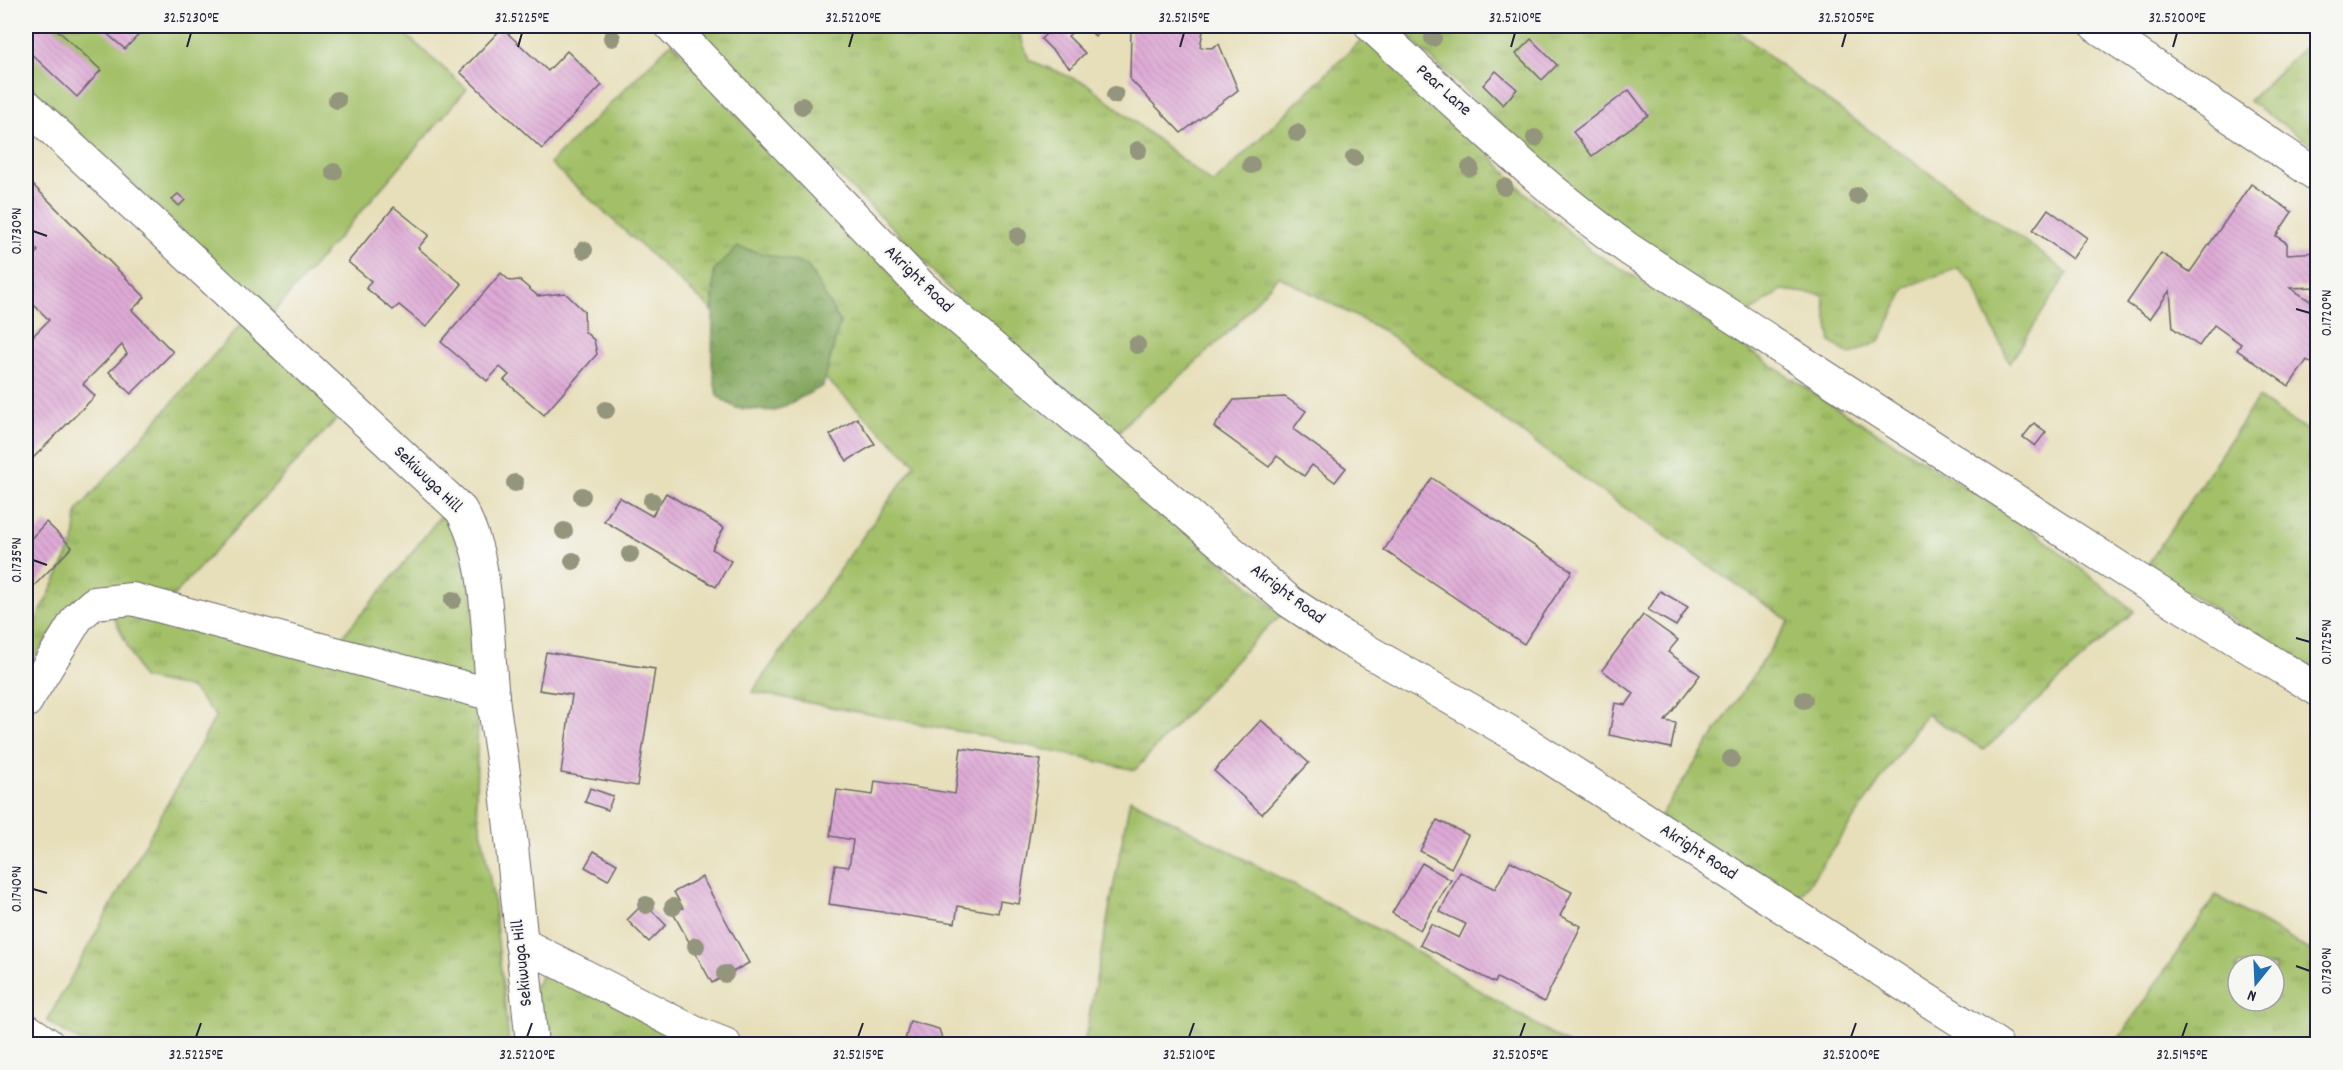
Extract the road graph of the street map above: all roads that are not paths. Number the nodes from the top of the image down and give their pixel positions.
1 (671, 26) edge
2 (1371, 26) edge
3 (2106, 28) edge
4 (26, 105) edge
5 (2318, 176) edge
6 (2318, 690) edge
7 (493, 695) junction
8 (26, 702) edge
9 (521, 943) junction
10 (26, 1029) edge
11 (48, 1044) edge
12 (532, 1044) edge
13 (725, 1044) edge
14 (1996, 1044) edge

1 - 14 street, Akright Road
2 - 6 street, Pear Lane
3 - 5 street
4 - 7 street, Sekiwuga Hill
7 - 8 street
7 - 9 street, Sekiwuga Hill
9 - 12 street, Sekiwuga Hill
9 - 13 street
10 - 11 street

